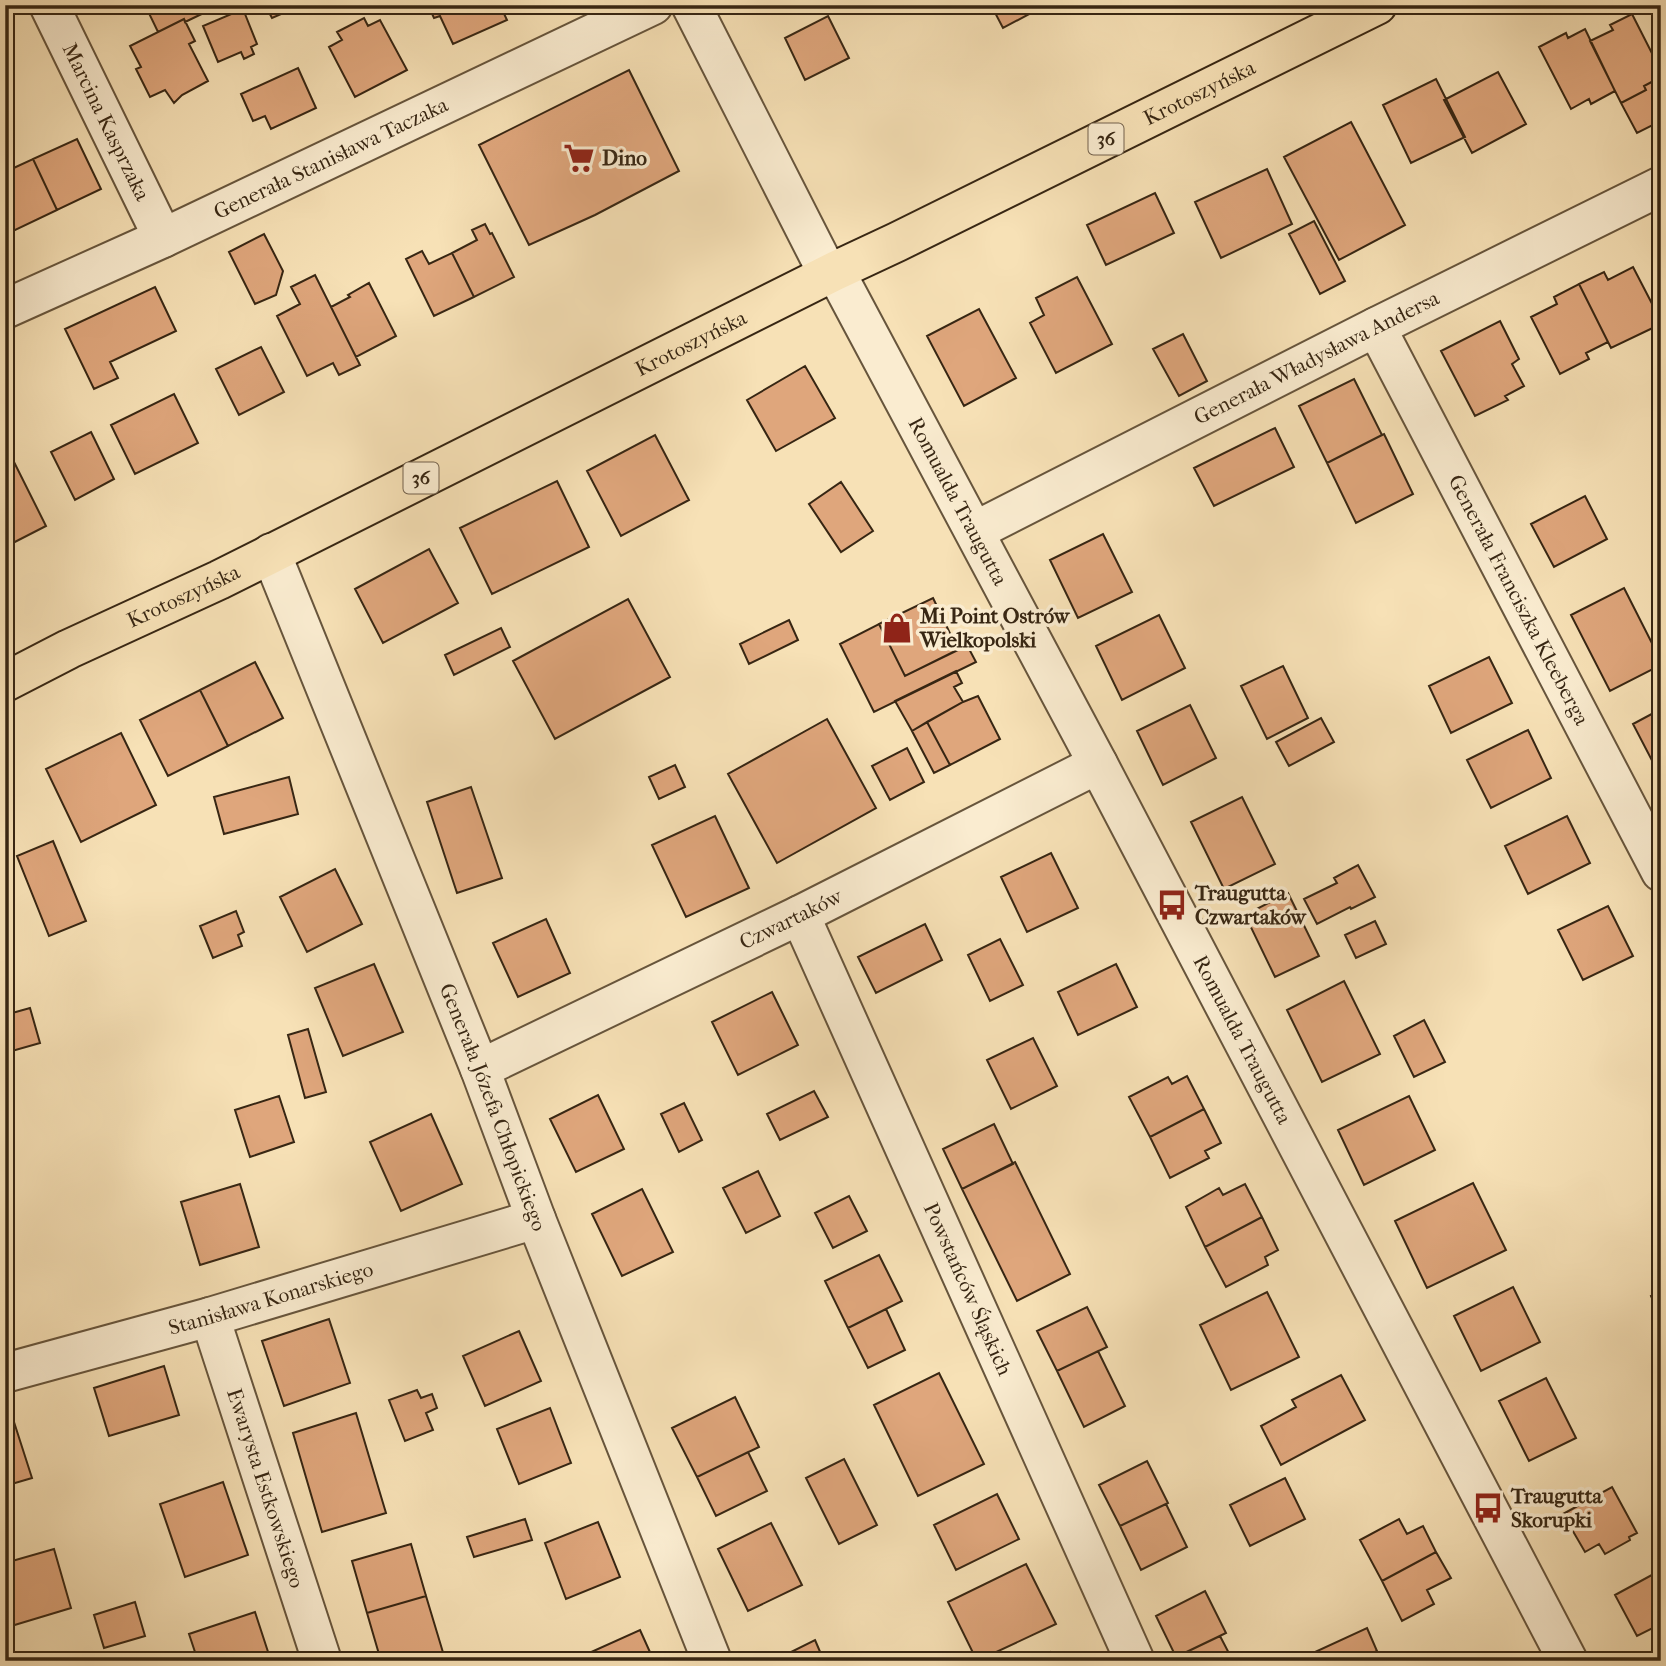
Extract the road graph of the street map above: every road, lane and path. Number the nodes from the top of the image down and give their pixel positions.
1 (49, 5) edge
2 (653, 5) edge
3 (691, 5) edge
4 (1377, 5) edge
5 (1661, 186) edge
6 (163, 238) junction
7 (832, 272) junction
8 (5, 309) edge
9 (1376, 327) junction
10 (975, 531) junction
11 (271, 553) junction
12 (5, 682) edge
13 (1098, 764) junction
14 (1661, 872) edge
15 (800, 915) junction
16 (480, 1069) junction
17 (536, 1219) junction
18 (211, 1317) junction
19 (5, 1373) edge
20 (322, 1661) edge
21 (712, 1661) edge
22 (1135, 1661) edge
23 (1568, 1661) edge

1 - 6 street, Marcina Kasprzaka
2 - 6 street, Generała Stanisława Taczaka
3 - 7 street, Romualda Traugutta
4 - 7 main road, Krotoszyńska / 36
5 - 9 street, Generała Władysława Andersa
6 - 8 street, Generała Stanisława Taczaka
7 - 10 street, Romualda Traugutta
7 - 11 main road, Krotoszyńska / 36
9 - 10 street, Generała Władysława Andersa
9 - 14 street, Generała Franciszka Kleeberga
10 - 13 street, Romualda Traugutta
11 - 12 main road, Krotoszyńska / 36
11 - 16 street, Generała Józefa Chłopickiego
13 - 15 street, Czwartaków
13 - 23 street, Romualda Traugutta
15 - 16 street, Czwartaków
15 - 22 street, Powstańców Śląskich
16 - 17 street, Generała Józefa Chłopickiego
17 - 18 street, Stanisława Konarskiego
17 - 21 street, Generała Józefa Chłopickiego
18 - 19 street, Stanisława Konarskiego
18 - 20 street, Ewarysta Estkowskiego

